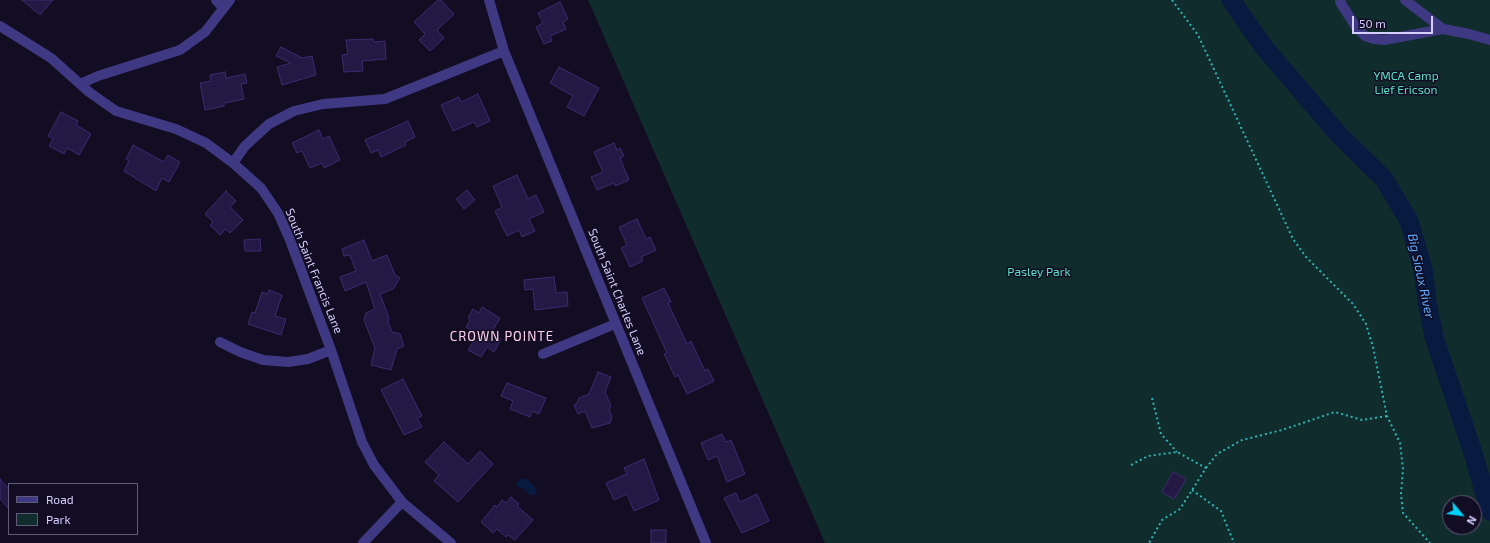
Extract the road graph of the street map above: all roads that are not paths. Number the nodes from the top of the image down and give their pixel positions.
1 (216, 0) edge
2 (230, 0) edge
3 (489, 0) edge
4 (1405, 0) edge
5 (1340, 1) edge
6 (223, 8) junction
7 (0, 26) edge
8 (1443, 29) junction
9 (1490, 40) edge
10 (504, 52) junction
11 (80, 84) junction
12 (233, 163) junction
13 (615, 324) junction
14 (220, 342) dead end
15 (331, 350) junction
16 (543, 354) dead end
17 (402, 502) junction
18 (363, 543) edge
19 (451, 543) edge
20 (706, 543) edge

1 - 6 street
2 - 6 street
3 - 10 street, South Saint Charles Lane
4 - 8 street
5 - 8 street
6 - 11 street
7 - 11 street, South Saint Francis Lane
8 - 9 street
10 - 12 street
10 - 13 street, South Saint Charles Lane
11 - 12 street, South Saint Francis Lane
12 - 15 street, South Saint Francis Lane
13 - 16 street
13 - 20 street, South Saint Charles Lane
14 - 15 street
15 - 17 street, South Saint Francis Lane
17 - 18 street
17 - 19 street, South Saint Francis Lane

